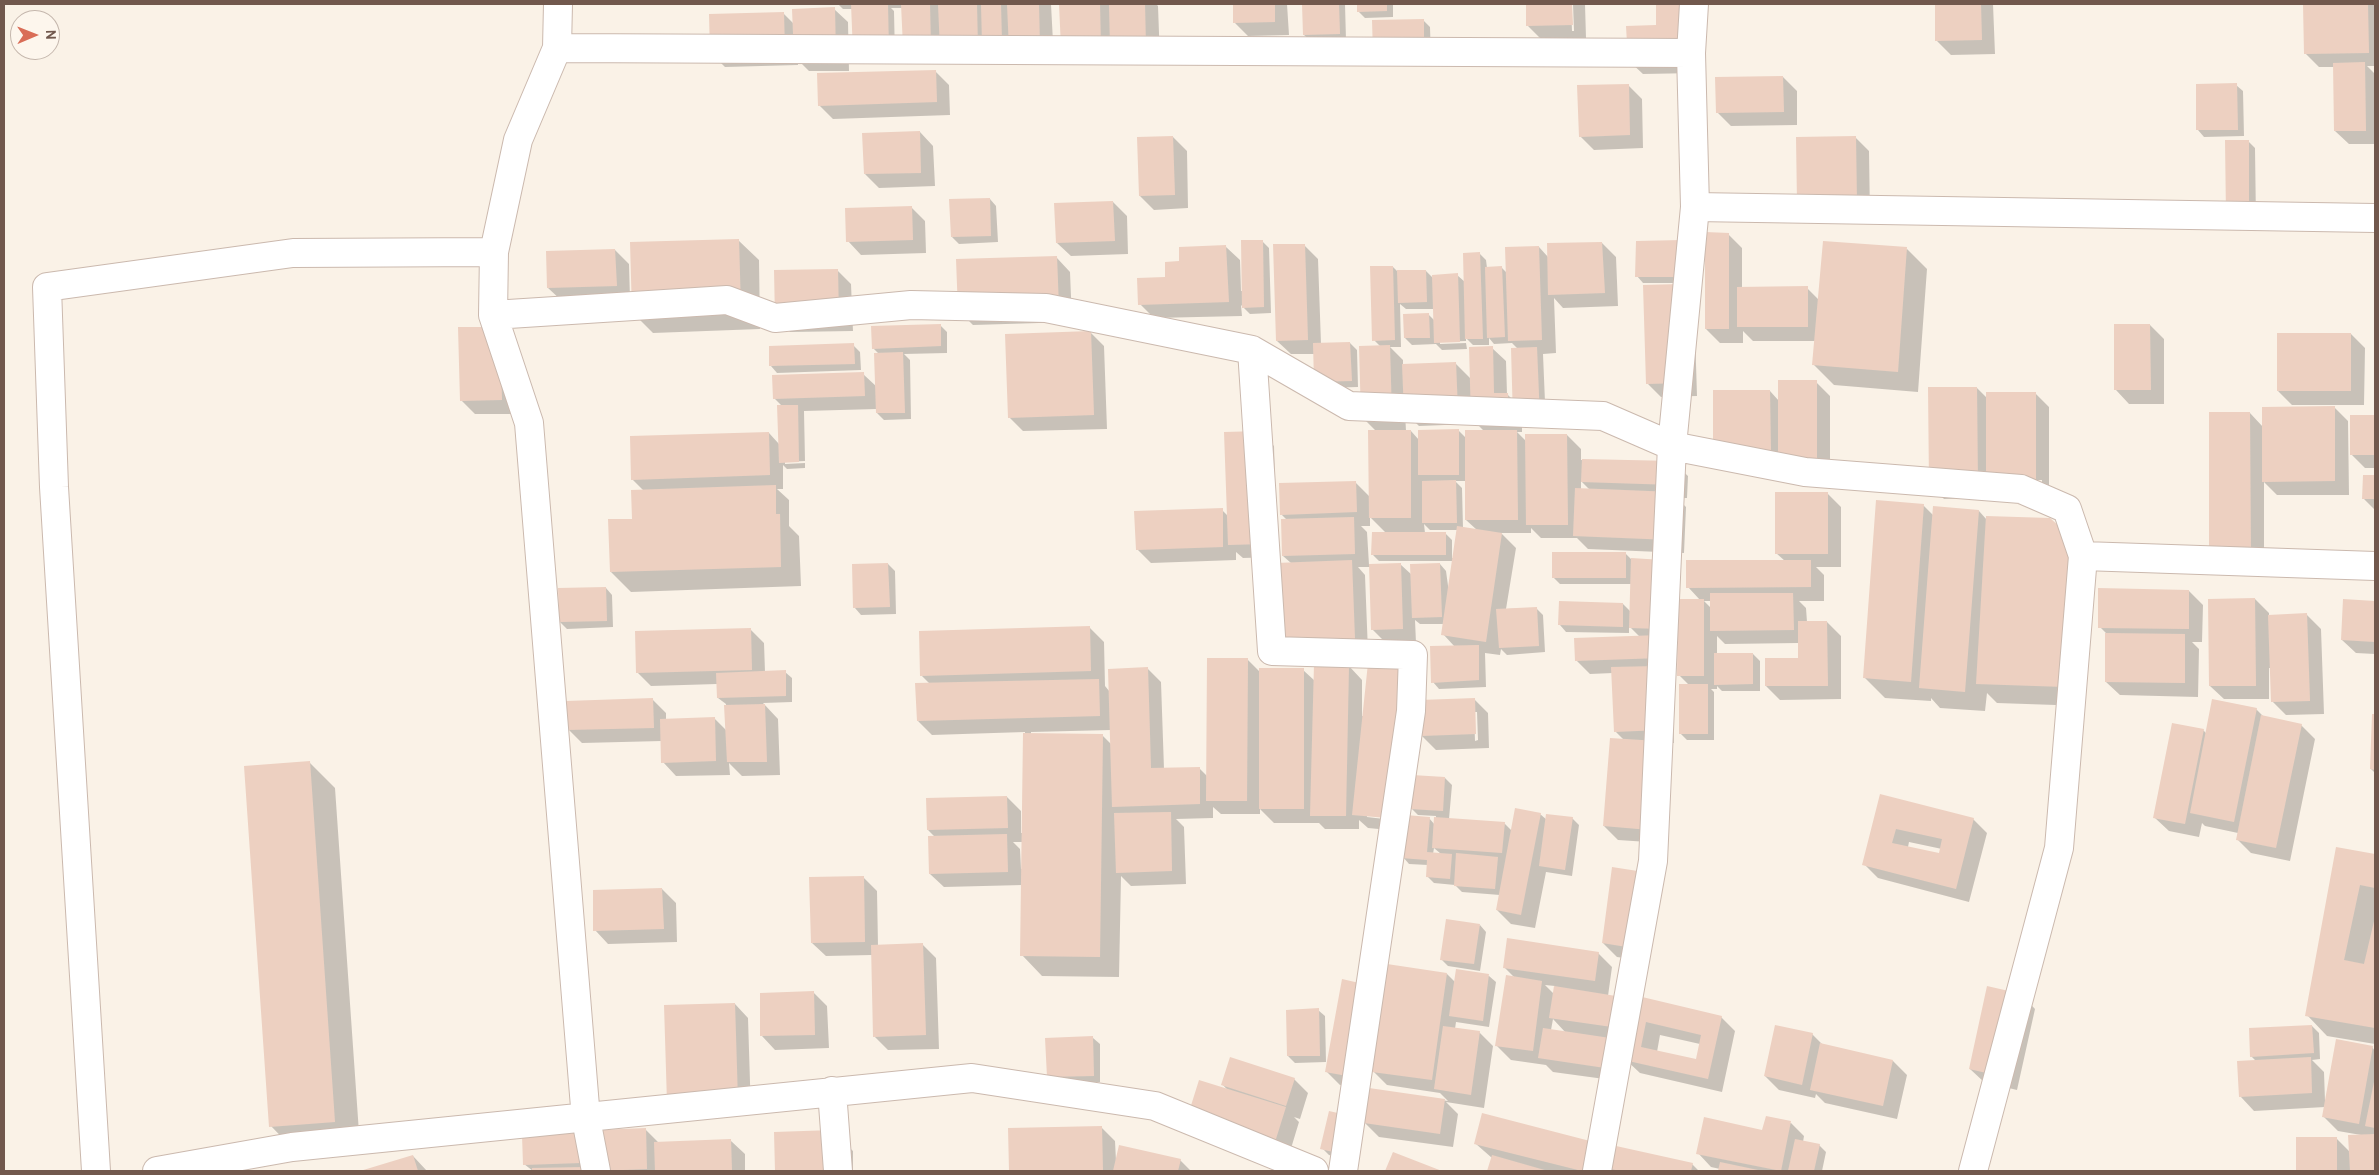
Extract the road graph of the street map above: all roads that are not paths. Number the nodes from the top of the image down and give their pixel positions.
1 (558, 4) edge
2 (1694, 4) edge
3 (557, 48) junction
4 (1691, 53) junction
5 (1695, 207) junction
6 (2375, 218) edge
7 (494, 252) junction
8 (493, 315) junction
9 (1252, 350) junction
10 (1672, 446) junction
11 (2083, 556) junction
12 (2375, 566) edge
13 (832, 1091) junction
14 (586, 1118) junction
15 (96, 1171) edge
16 (157, 1171) edge
17 (596, 1171) edge
18 (838, 1171) edge
19 (1314, 1171) edge
20 (1343, 1171) edge
21 (1597, 1171) edge
22 (1973, 1171) edge

1 - 3 street
2 - 4 street
3 - 4 street
3 - 7 street
4 - 5 street
5 - 6 street
5 - 10 street
7 - 8 street
7 - 15 street
8 - 9 street
8 - 14 street
9 - 10 street
9 - 20 street
10 - 11 street
10 - 21 street
11 - 12 street
11 - 22 street
13 - 14 street
13 - 18 street
13 - 19 street
14 - 16 street
14 - 17 street

